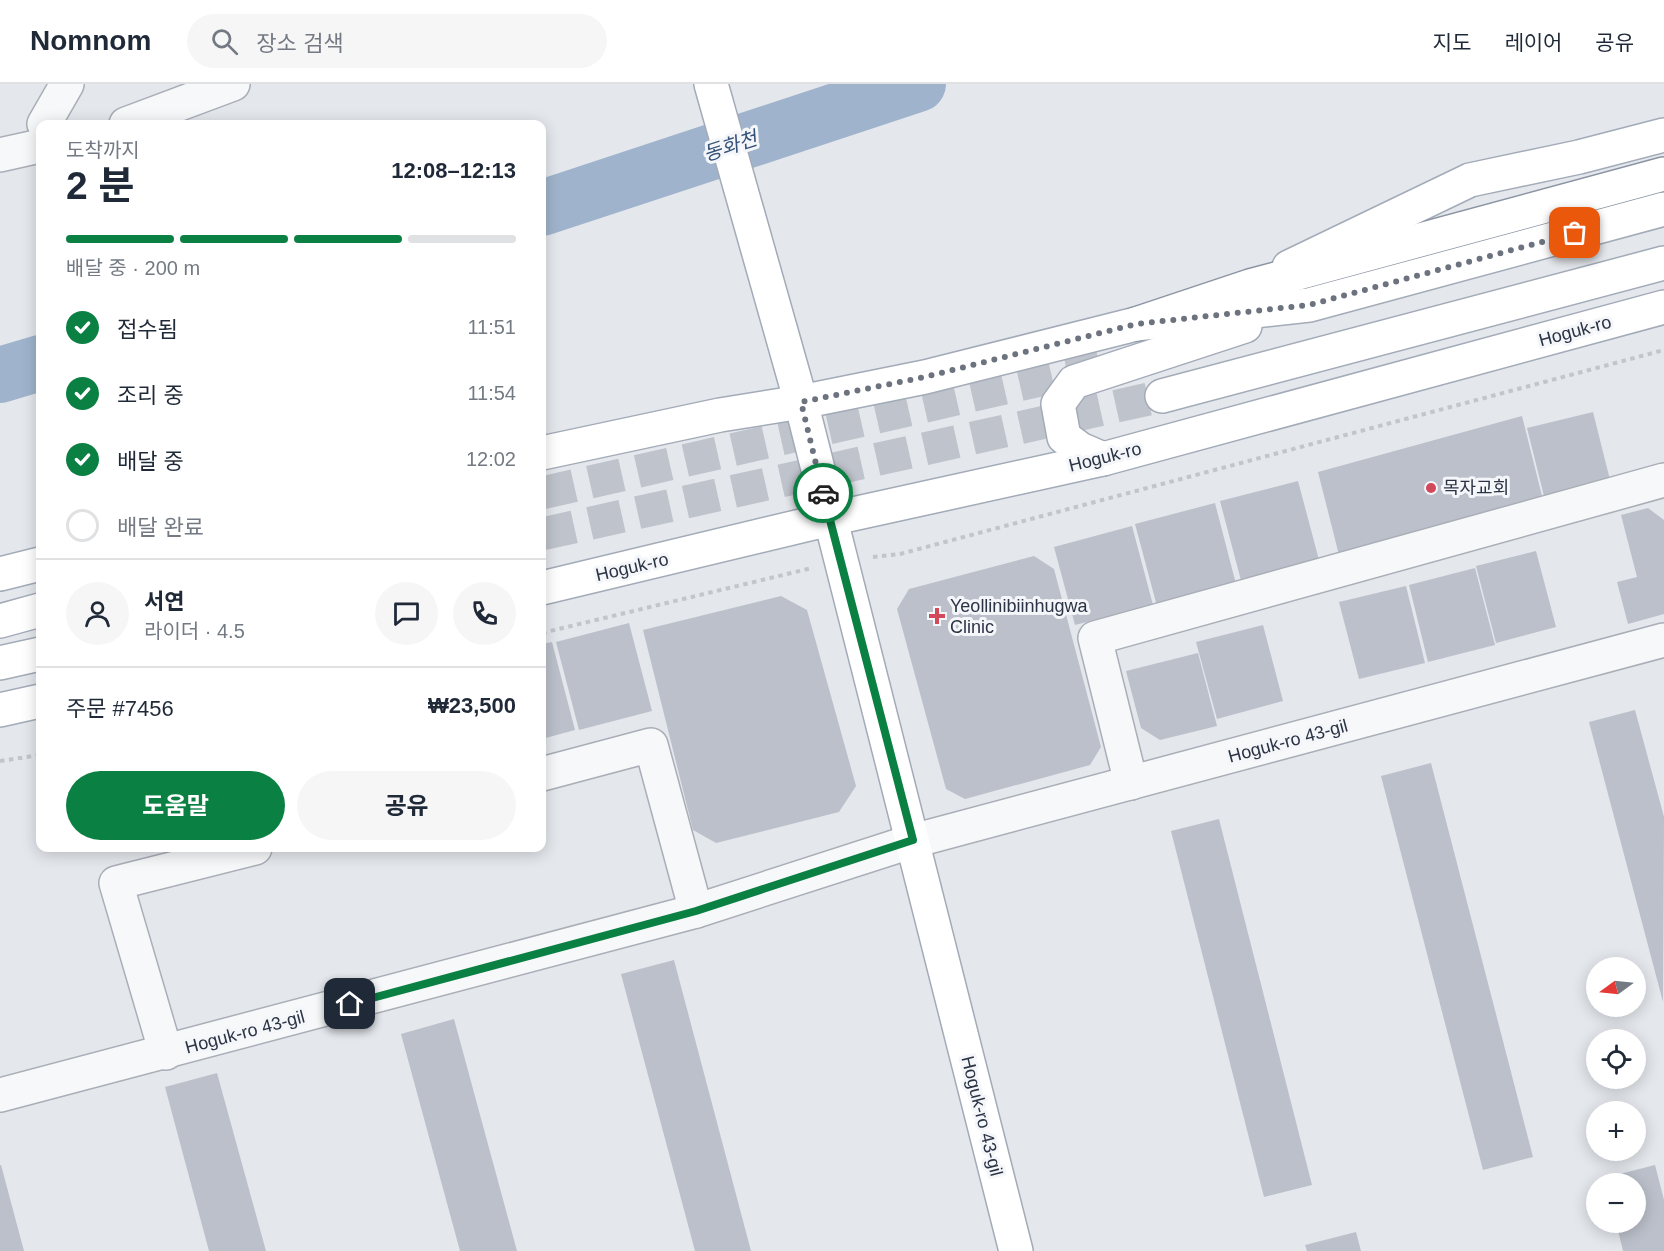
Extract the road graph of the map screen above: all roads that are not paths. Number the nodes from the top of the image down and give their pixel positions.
1 (67, 84) edge
2 (233, 84) edge
3 (711, 84) edge
4 (48, 120) edge
5 (137, 120) edge
6 (1664, 135) edge
7 (36, 138) edge
8 (0, 155) edge
9 (1664, 174) edge
10 (1664, 209) edge
11 (1664, 263) edge
12 (1250, 286) junction
13 (1309, 305) junction
14 (1664, 307) edge
15 (1136, 324) junction
16 (1162, 396) tunnel mouth
17 (801, 402) junction
18 (546, 452) edge
19 (1104, 459) junction
20 (1664, 480) edge
21 (830, 519) junction
22 (36, 565) edge
23 (0, 574) edge
24 (546, 587) edge
25 (36, 611) edge
26 (0, 621) edge
27 (1664, 640) edge
28 (36, 655) edge
29 (0, 663) edge
30 (36, 702) edge
31 (0, 710) edge
32 (546, 773) edge
33 (1131, 783) junction
34 (913, 840) junction
35 (239, 852) edge
36 (696, 911) junction
37 (166, 1053) junction
38 (0, 1095) edge
39 (1016, 1251) edge

1 - 4 street
2 - 5 street
3 - 17 main road, Hoguk-ro 43-gil
6 - 12 main road
7 - 8 street
9 - 12 main road
10 - 13 main road
11 - 16 main road
12 - 15 main road
13 - 15 main road
13 - 19 main road
14 - 19 main road, Hoguk-ro
15 - 17 main road
17 - 18 main road
17 - 21 main road, Hoguk-ro 43-gil
19 - 21 main road, Hoguk-ro
20 - 33 street
21 - 24 main road, Hoguk-ro
21 - 34 main road, Hoguk-ro 43-gil
22 - 23 main road
25 - 26 main road
27 - 33 street, Hoguk-ro 43-gil
28 - 29 main road
30 - 31 main road
32 - 36 street
33 - 34 street, Hoguk-ro 43-gil
34 - 36 street, Hoguk-ro 43-gil
34 - 39 main road, Hoguk-ro 43-gil
35 - 37 street
36 - 37 street, Hoguk-ro 43-gil
37 - 38 street, Hoguk-ro 43-gil

